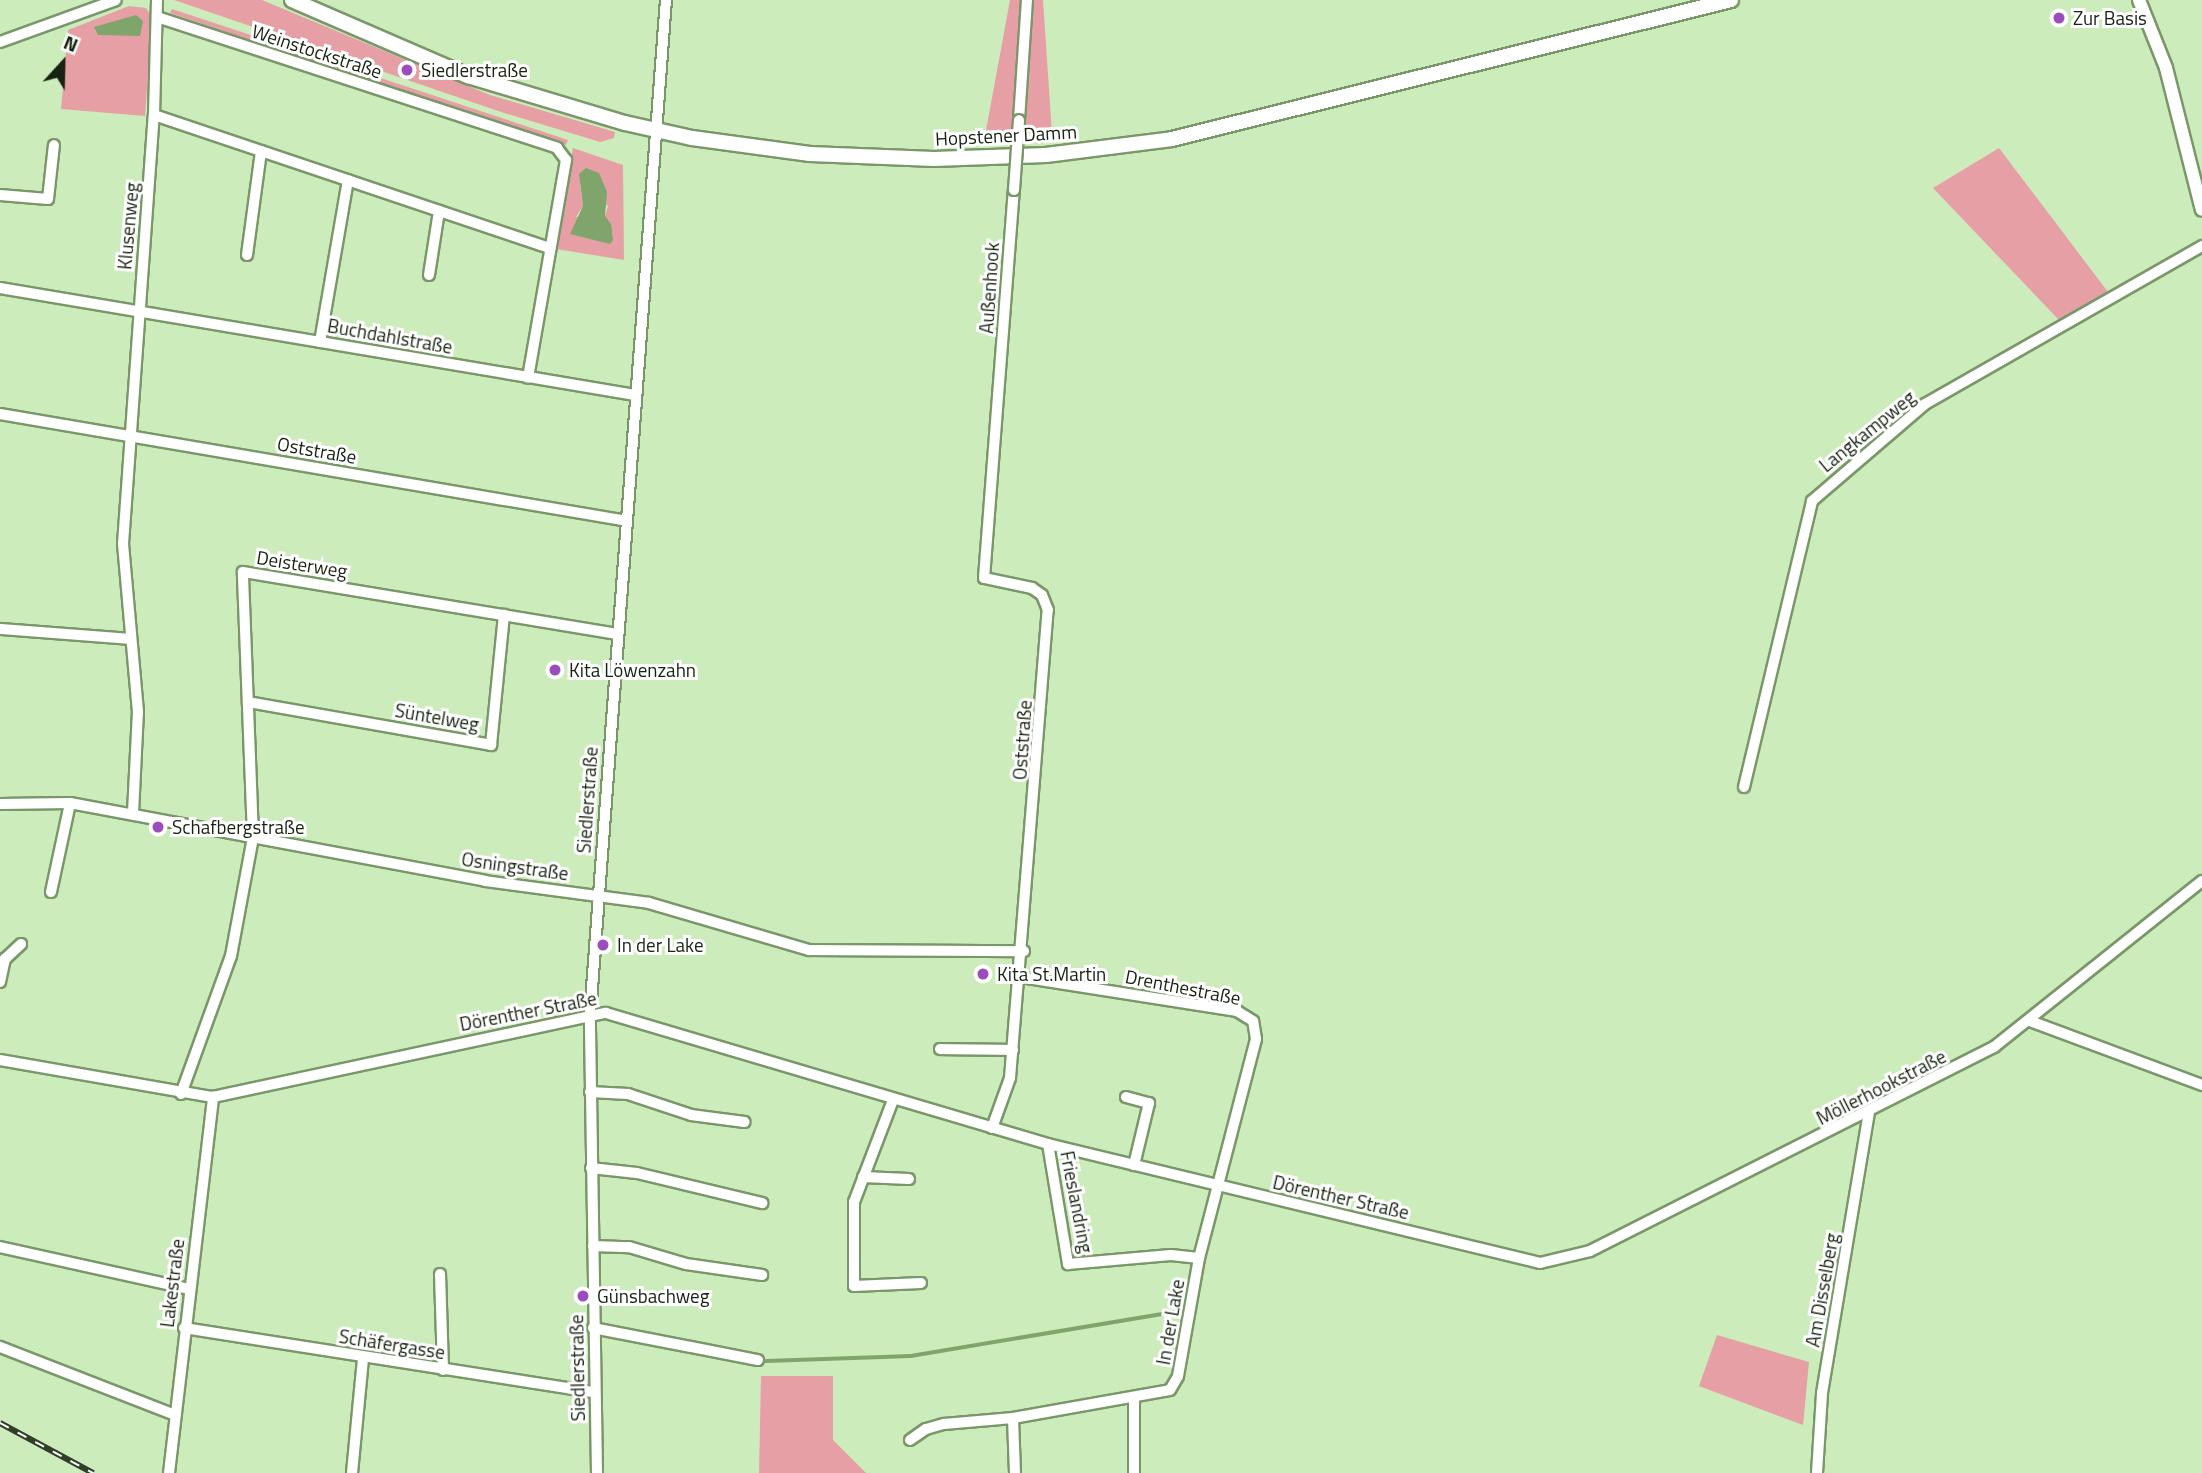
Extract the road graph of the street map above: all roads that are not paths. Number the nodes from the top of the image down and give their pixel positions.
1 (116, 0) edge
2 (157, 0) edge
3 (292, 0) edge
4 (666, 0) edge
5 (1027, 0) edge
6 (1731, 0) edge
7 (2139, 0) edge
8 (160, 18) junction
9 (0, 42) edge
10 (155, 115) junction
11 (657, 131) junction
12 (54, 145) dead end
13 (261, 151) junction
14 (348, 180) junction
15 (0, 195) edge
16 (2202, 210) edge
17 (439, 211) junction
18 (2202, 246) edge
19 (550, 248) junction
20 (247, 255) dead end
21 (429, 275) dead end
22 (0, 288) edge
23 (138, 311) junction
24 (320, 342) junction
25 (528, 378) junction
26 (635, 395) junction
27 (0, 414) edge
28 (129, 436) junction
29 (627, 521) junction
30 (984, 578) joint
31 (504, 615) junction
32 (0, 629) edge
33 (617, 634) junction
34 (130, 639) junction
35 (248, 702) junction
36 (1744, 787) dead end
37 (70, 803) junction
38 (0, 804) edge
39 (133, 813) junction
40 (253, 837) junction
41 (2202, 881) edge
42 (51, 892) dead end
43 (597, 895) junction
44 (21, 943) dead end
45 (1024, 951) junction
46 (1021, 977) junction
47 (0, 982) edge
48 (590, 1015) junction
49 (2029, 1021) junction
50 (940, 1049) dead end
51 (1013, 1050) junction
52 (0, 1060) edge
53 (2202, 1085) edge
54 (590, 1092) junction
55 (181, 1094) junction
56 (213, 1097) junction
57 (1126, 1097) dead end
58 (893, 1100) junction
59 (1869, 1113) junction
60 (745, 1122) dead end
61 (992, 1128) junction
62 (1048, 1144) junction
63 (1134, 1165) junction
64 (591, 1168) junction
65 (863, 1177) junction
66 (909, 1179) dead end
67 (1219, 1185) junction
68 (762, 1203) dead end
69 (593, 1246) junction
70 (0, 1247) edge
71 (1199, 1258) junction
72 (1540, 1263) joint
73 (440, 1274) dead end
74 (762, 1275) dead end
75 (921, 1283) dead end
76 (189, 1289) junction
77 (184, 1328) junction
78 (593, 1328) junction
79 (0, 1346) edge
80 (363, 1358) junction
81 (758, 1360) dead end
82 (443, 1370) junction
83 (594, 1392) junction
84 (1133, 1399) junction
85 (175, 1415) junction
86 (1013, 1418) junction
87 (910, 1440) dead end
88 (169, 1473) edge
89 (352, 1473) edge
90 (597, 1473) edge
91 (1015, 1473) edge
92 (1134, 1473) edge
93 (1817, 1473) edge

1 - 9 street
2 - 8 street, Klusenweg
3 - 11 main road, Hopstener Damm
4 - 11 street, Siedlerstraße
5 - 30 street, Außenhook, bridge
6 - 11 main road, Hopstener Damm
7 - 16 street
8 - 10 street, Klusenweg
8 - 19 street, Weinstockstraße
10 - 13 street
10 - 23 street, Klusenweg
11 - 26 street, Siedlerstraße
12 - 15 street
13 - 14 street
13 - 20 street
14 - 17 street
14 - 24 street
17 - 19 street
17 - 21 street
18 - 36 street, Langkampweg
19 - 25 street, Weinstockstraße
22 - 23 street, Buchdahlstraße
23 - 24 street, Buchdahlstraße
23 - 28 street, Klusenweg
24 - 25 street, Buchdahlstraße
25 - 26 street, Buchdahlstraße
26 - 29 street, Siedlerstraße
27 - 28 street, Oststraße
28 - 29 street, Oststraße
28 - 34 street
29 - 33 street, Siedlerstraße
30 - 45 street, Oststraße
31 - 33 street, Deisterweg
31 - 35 street, Süntelweg
31 - 35 street, Deisterweg
32 - 34 street
33 - 43 street, Siedlerstraße
34 - 39 street
35 - 40 street, Deisterweg
37 - 38 street, Osningstraße
37 - 39 street, Osningstraße
37 - 42 street
39 - 40 street, Osningstraße
40 - 43 street, Osningstraße
40 - 55 street
41 - 49 street, Möllerhookstraße
43 - 45 street, Osningstraße
43 - 48 street, Siedlerstraße
44 - 47 street
45 - 46 street
46 - 51 street
46 - 67 street, Drenthestraße
48 - 54 street, Siedlerstraße
48 - 56 street, Dörenther Straße
48 - 58 street, Dörenther Straße
49 - 53 street
49 - 59 street, Möllerhookstraße
50 - 51 street
51 - 61 street
52 - 55 street, Dörenther Straße
54 - 60 street
54 - 64 street, Siedlerstraße
55 - 56 street, Dörenther Straße
56 - 76 street, Lakestraße
57 - 63 street
58 - 61 street, Dörenther Straße
58 - 65 street
59 - 72 street, Möllerhookstraße
59 - 93 street, Am Disselberg
61 - 62 street, Dörenther Straße
62 - 63 street, Dörenther Straße
62 - 71 street, Frieslandring
63 - 67 street, Dörenther Straße
64 - 68 street
64 - 69 street, Siedlerstraße
65 - 66 street
65 - 75 street
67 - 71 street, In der Lake
67 - 72 street, Dörenther Straße
69 - 74 street
69 - 78 street, Siedlerstraße
70 - 76 street
71 - 84 street, In der Lake
73 - 82 street
76 - 77 street, Lakestraße
77 - 80 street, Schäfergasse
77 - 85 street, Lakestraße
78 - 81 street
78 - 83 street, Siedlerstraße
79 - 85 street
80 - 82 street, Schäfergasse
80 - 89 street
82 - 83 street, Schäfergasse
83 - 90 street, Siedlerstraße
84 - 86 street, In der Lake
84 - 92 street
85 - 88 street, Lakestraße
86 - 87 street, In der Lake
86 - 91 street

